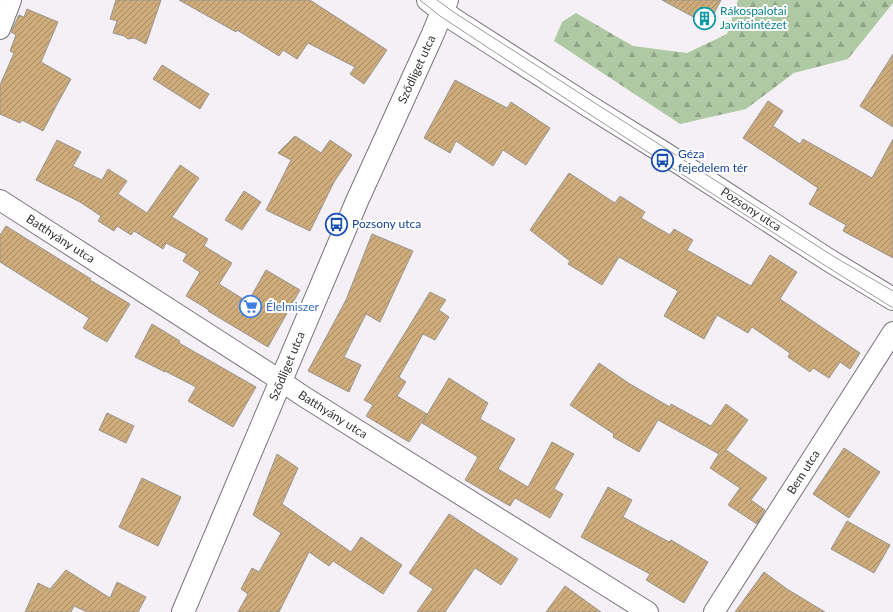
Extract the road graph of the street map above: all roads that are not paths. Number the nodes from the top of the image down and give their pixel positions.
1 (11, 0) edge
2 (439, 4) edge
3 (0, 28) edge
4 (0, 200) edge
5 (893, 299) edge
6 (893, 332) edge
7 (282, 381) junction
8 (183, 612) edge
9 (648, 612) edge
10 (714, 612) edge

1 - 3 street
2 - 5 street, Pozsony utca
2 - 7 street, Sződliget utca
4 - 7 street, Batthyány utca
6 - 10 street, Bem utca
7 - 8 street, Sződliget utca
7 - 9 street, Batthyány utca

